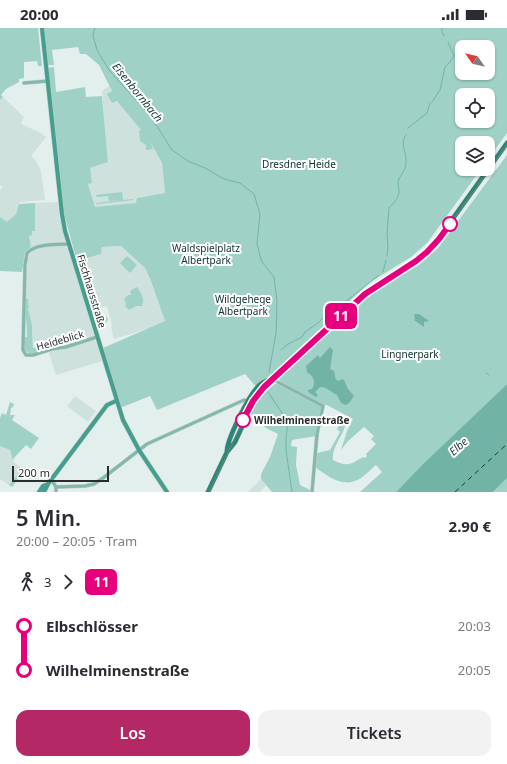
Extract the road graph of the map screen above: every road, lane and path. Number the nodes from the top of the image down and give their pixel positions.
1 (42, 28) edge
2 (48, 80) junction
3 (24, 83) dead end
4 (507, 143) edge
5 (69, 244) junction
6 (97, 337) junction
7 (272, 379) junction
8 (248, 400) junction
9 (116, 401) junction
10 (254, 401) junction
11 (139, 450) junction
12 (227, 452) junction
13 (51, 479) junction
14 (48, 484) junction
15 (56, 487) junction
16 (39, 492) edge
17 (44, 492) edge
18 (56, 492) edge
19 (167, 492) edge
20 (208, 492) edge
21 (312, 492) edge

1 - 2 main road, Fischhausstraße
2 - 3 street
2 - 5 main road, Fischhausstraße
4 - 7 main road
5 - 6 main road, Fischhausstraße
5 - 6 street, Heideblick
6 - 9 main road, Fischhausstraße
7 - 8 main road
7 - 10 main road
7 - 21 street
8 - 10 street
8 - 11 street
8 - 12 main road
9 - 11 main road, Fischhausstraße
9 - 13 main road
10 - 12 main road
11 - 15 street
11 - 19 main road, Fischhausstraße
12 - 20 main road
13 - 14 main road
13 - 15 street
14 - 16 main road
14 - 17 main road
15 - 18 street

